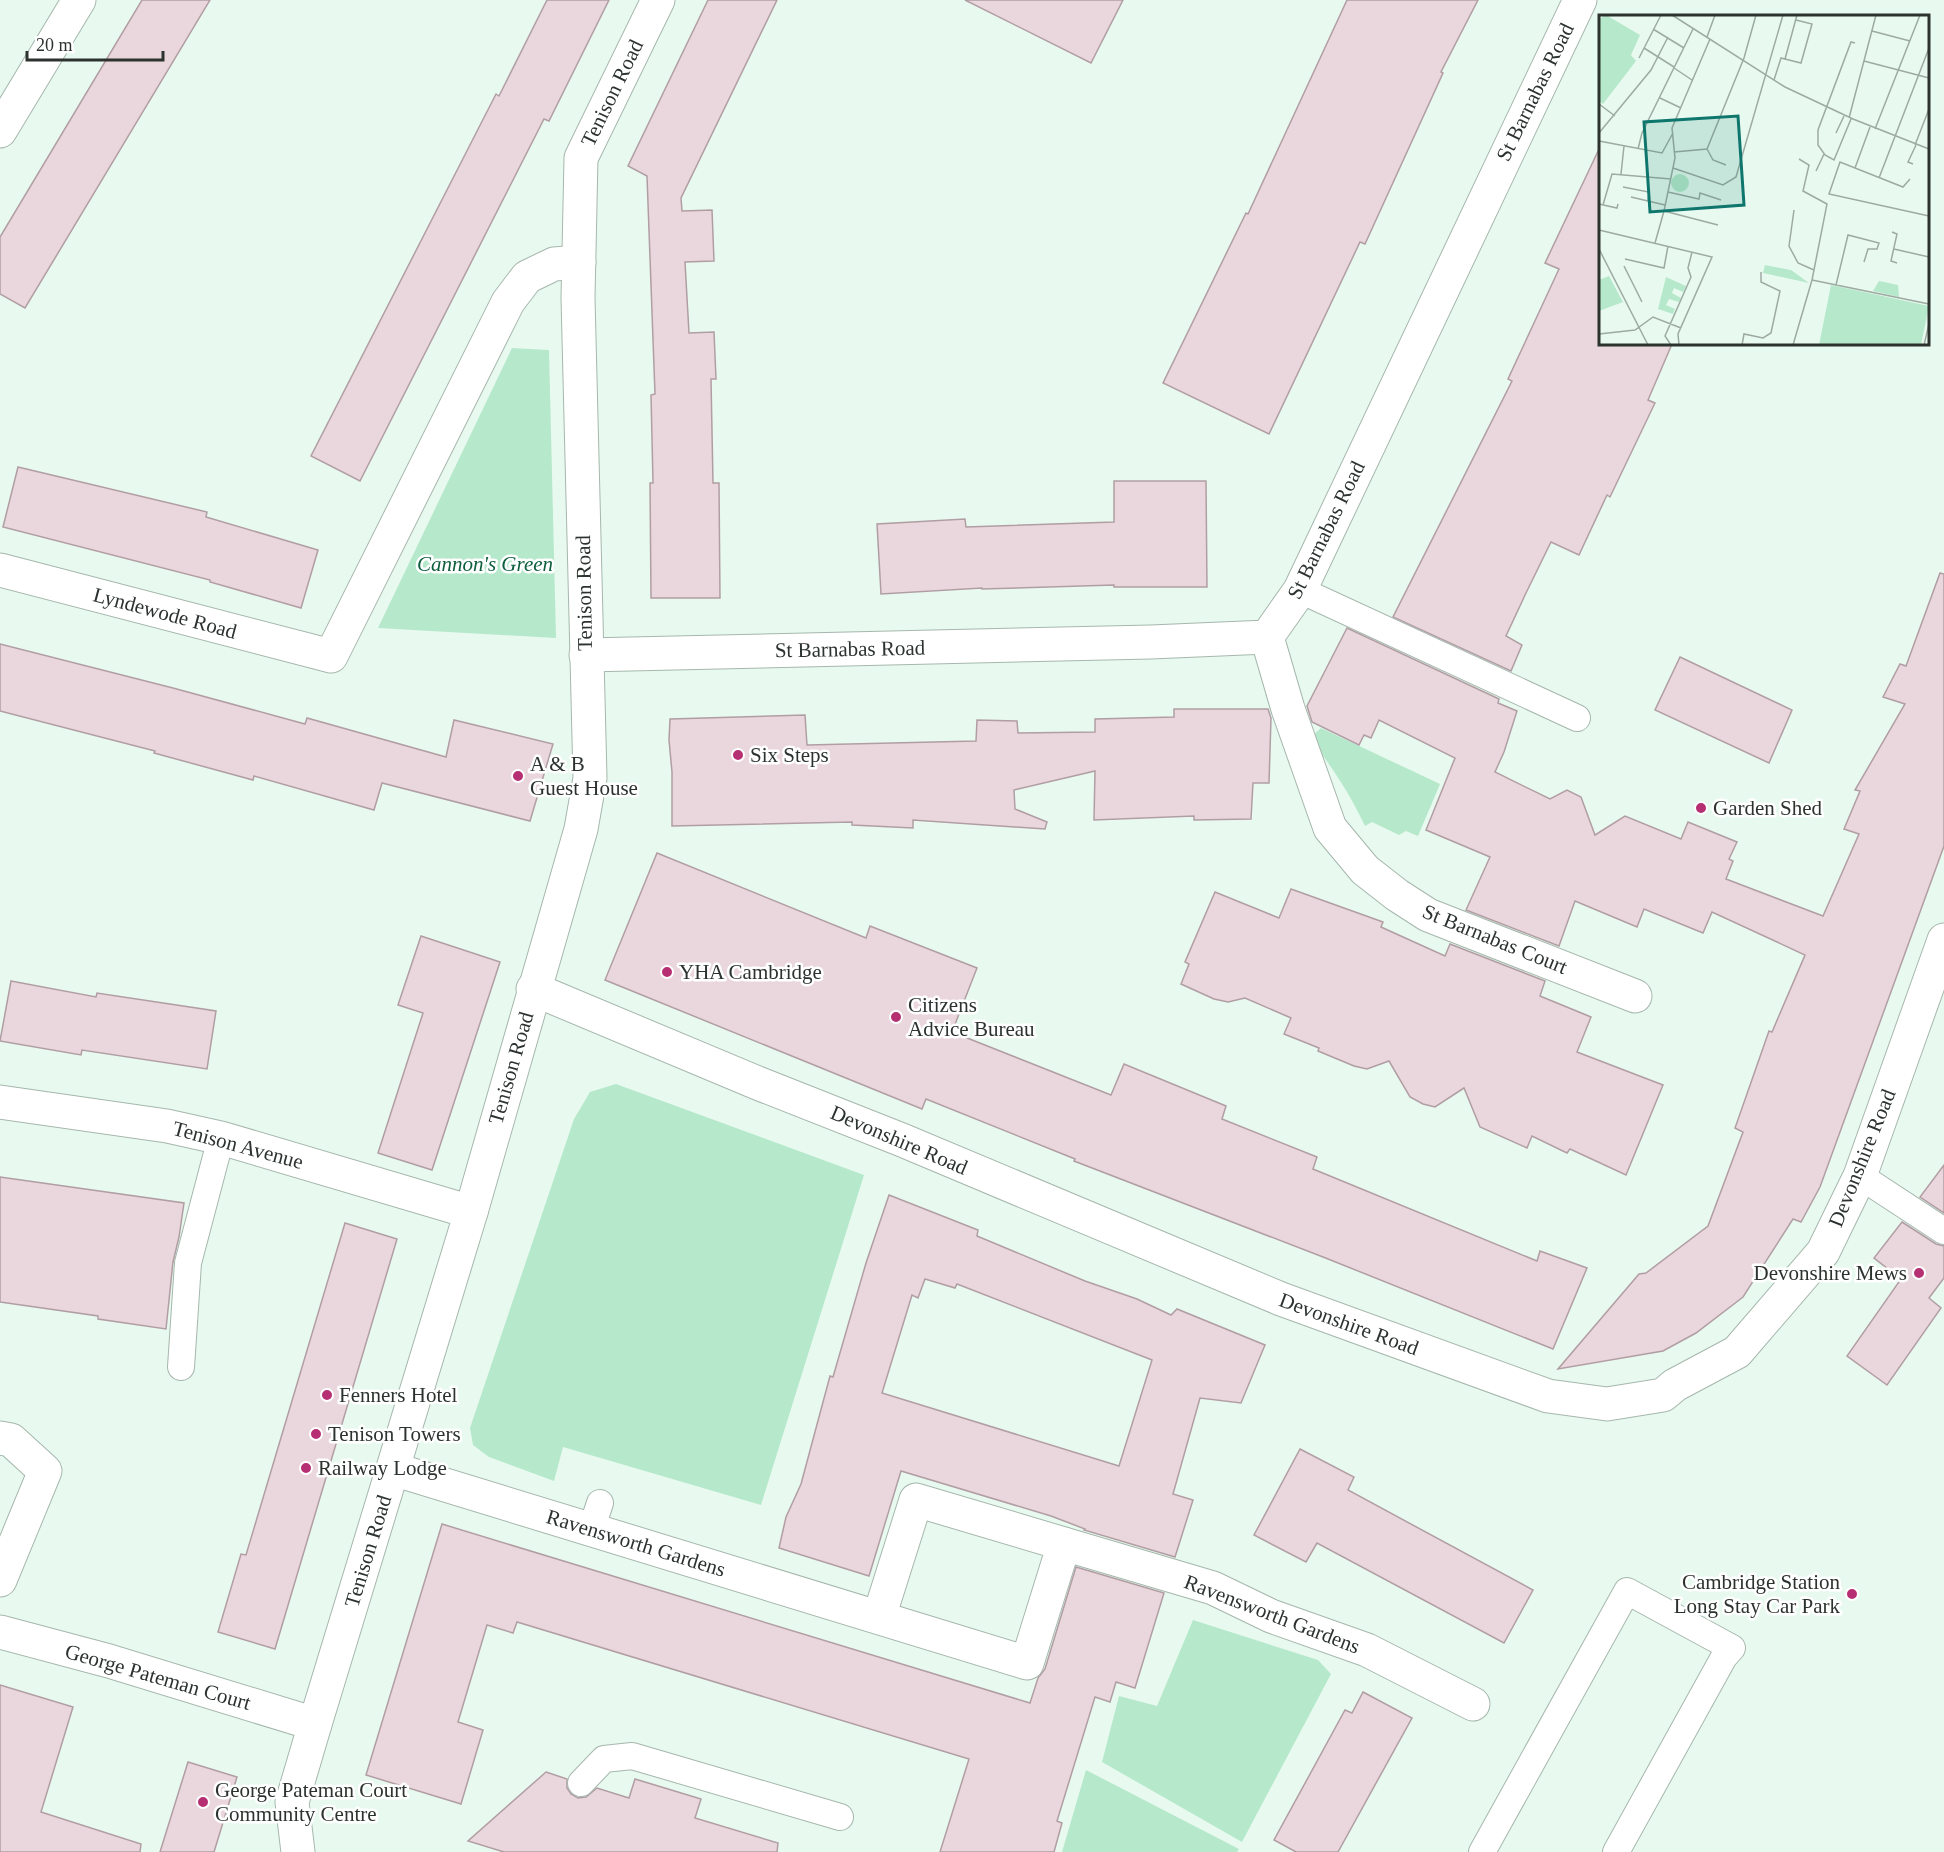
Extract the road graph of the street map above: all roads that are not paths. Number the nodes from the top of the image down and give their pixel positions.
1 (79, 0) edge
2 (658, 0) edge
3 (1580, 0) edge
4 (0, 131) edge
5 (579, 262) junction
6 (0, 570) edge
7 (1300, 590) junction
8 (1267, 637) junction
9 (586, 655) junction
10 (1577, 718) dead end
11 (1944, 940) edge
12 (533, 989) junction
13 (1635, 996) dead end
14 (0, 1102) edge
15 (221, 1138) junction
16 (1860, 1176) junction
17 (471, 1212) junction
18 (1944, 1231) edge
19 (182, 1367) dead end
20 (0, 1438) edge
21 (393, 1469) junction
22 (1064, 1544) junction
23 (0, 1580) edge
24 (879, 1617) junction
25 (0, 1632) edge
26 (1473, 1704) dead end
27 (315, 1724) junction
28 (581, 1783) dead end
29 (840, 1817) dead end
30 (298, 1852) edge
31 (1482, 1852) edge
32 (1616, 1852) edge

1 - 4 street
2 - 5 street, Tenison Road
3 - 7 street, St Barnabas Road
5 - 6 street, Lyndewode Road
5 - 9 street, Tenison Road
7 - 8 street, St Barnabas Road
7 - 10 lane
8 - 9 street, St Barnabas Road
8 - 13 street, St Barnabas Court
9 - 12 street, Tenison Road
11 - 16 street, Devonshire Road
12 - 16 street, Devonshire Road
12 - 17 street, Tenison Road
14 - 15 street, Tenison Avenue
15 - 17 street, Tenison Avenue
15 - 19 lane
16 - 18 lane
17 - 21 street, Tenison Road
20 - 23 street
21 - 24 street, Ravensworth Gardens
21 - 27 street, Tenison Road
22 - 24 street, Ravensworth Gardens
22 - 24 street, Ravensworth Gardens
22 - 26 street, Ravensworth Gardens
25 - 27 street, George Pateman Court
27 - 30 street, Tenison Road
28 - 29 lane
31 - 32 lane

